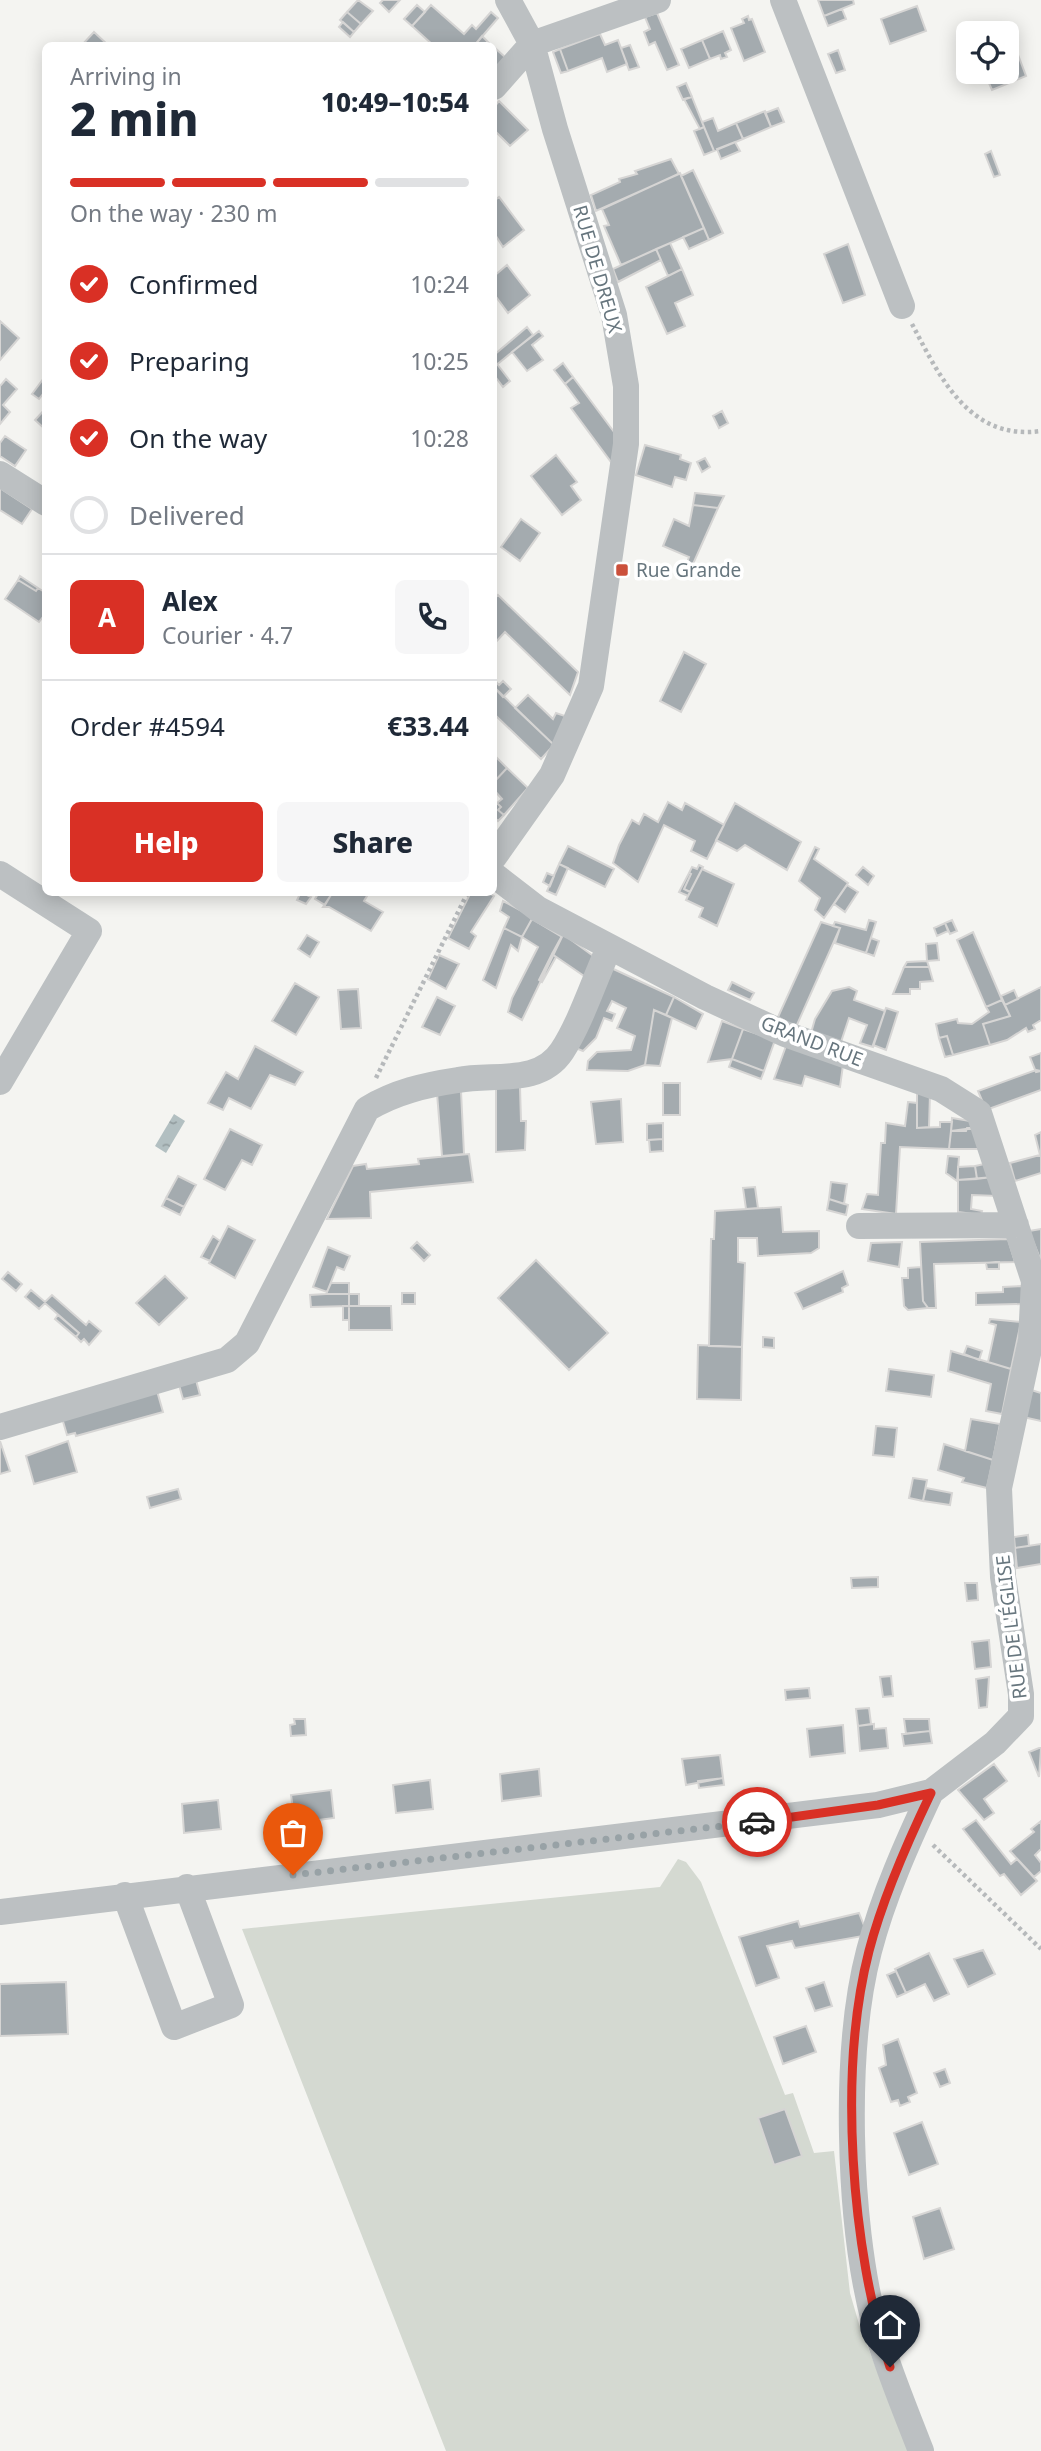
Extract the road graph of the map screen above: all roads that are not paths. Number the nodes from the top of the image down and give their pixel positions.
1 (508, 0) edge
2 (658, 0) edge
3 (783, 0) edge
4 (533, 44) junction
5 (497, 84) edge
6 (902, 306) road end
7 (0, 474) edge
8 (42, 500) edge
9 (497, 853) edge
10 (0, 874) edge
11 (497, 877) edge
12 (609, 948) junction
13 (0, 1082) edge
14 (1016, 1225) junction
15 (859, 1226) dead end
16 (1038, 1280) edge
17 (0, 1427) edge
18 (1031, 1694) edge
19 (931, 1793) junction
20 (187, 1887) junction
21 (125, 1895) junction
22 (0, 1912) edge
23 (922, 2451) edge

1 - 4 street, RUE DE DREUX
2 - 4 street
3 - 6 street
4 - 5 street
4 - 9 street, RUE DE DREUX
7 - 8 street
10 - 13 street
11 - 12 street, GRAND RUE
12 - 14 street, GRAND RUE
12 - 17 street
14 - 15 street
14 - 16 street, GRAND RUE
16 - 18 street, RUE DE L'ÉGLISE
18 - 19 street, RUE DE L'ÉGLISE
19 - 20 street, RUE DE L'ÉGLISE
19 - 23 street
20 - 21 street, RUE DE L'ÉGLISE
20 - 21 street
21 - 22 street, RUE DE L'ÉGLISE

